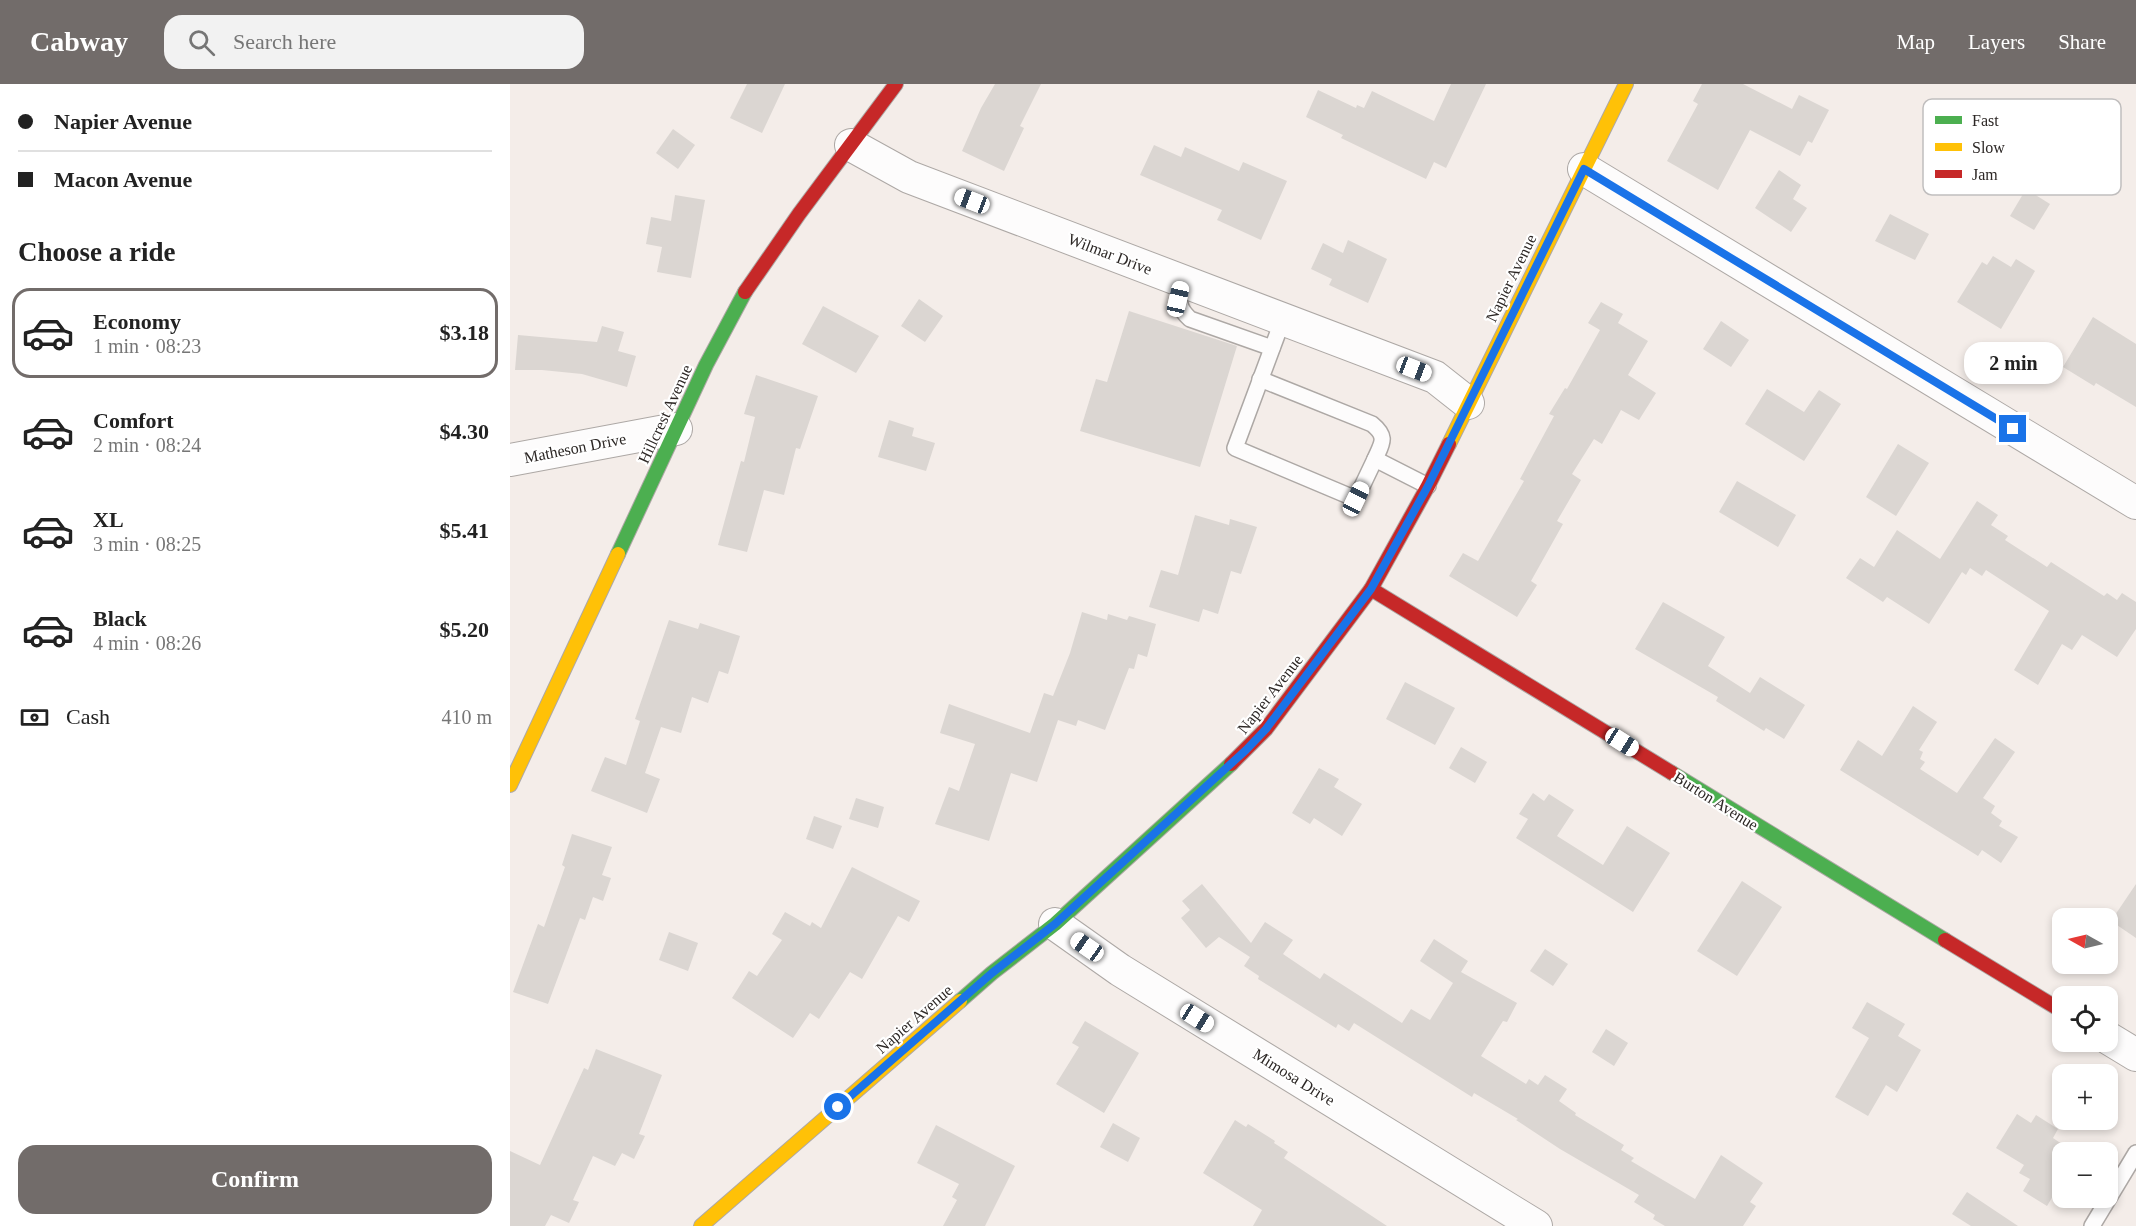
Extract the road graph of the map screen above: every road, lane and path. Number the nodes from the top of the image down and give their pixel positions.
1 (896, 84) edge
2 (1626, 84) edge
3 (851, 145) junction
4 (1584, 169) junction
5 (1278, 334) junction
6 (1260, 379) junction
7 (1468, 403) junction
8 (676, 429) junction
9 (1375, 459) junction
10 (510, 460) edge
11 (1428, 486) junction
12 (2136, 503) edge
13 (1371, 589) junction
14 (510, 785) edge
15 (1055, 924) junction
16 (2052, 1005) edge
17 (2118, 1044) edge
18 (2136, 1055) edge
19 (2136, 1153) edge
20 (701, 1226) edge
21 (1536, 1226) edge
22 (2092, 1226) edge

1 - 3 street, Hillcrest Avenue
2 - 4 street, Napier Avenue
3 - 5 street, Wilmar Drive
3 - 8 street, Hillcrest Avenue
4 - 7 street, Napier Avenue
4 - 12 street
5 - 6 lane
5 - 7 street, Wilmar Drive
6 - 9 lane
6 - 9 lane
7 - 11 street, Napier Avenue
8 - 10 street, Matheson Drive
8 - 14 street, Hillcrest Avenue
9 - 11 lane
11 - 13 street, Napier Avenue
13 - 15 street, Napier Avenue
13 - 16 street, Burton Avenue
15 - 20 street, Napier Avenue
15 - 21 street, Mimosa Drive
17 - 18 street
19 - 22 lane

